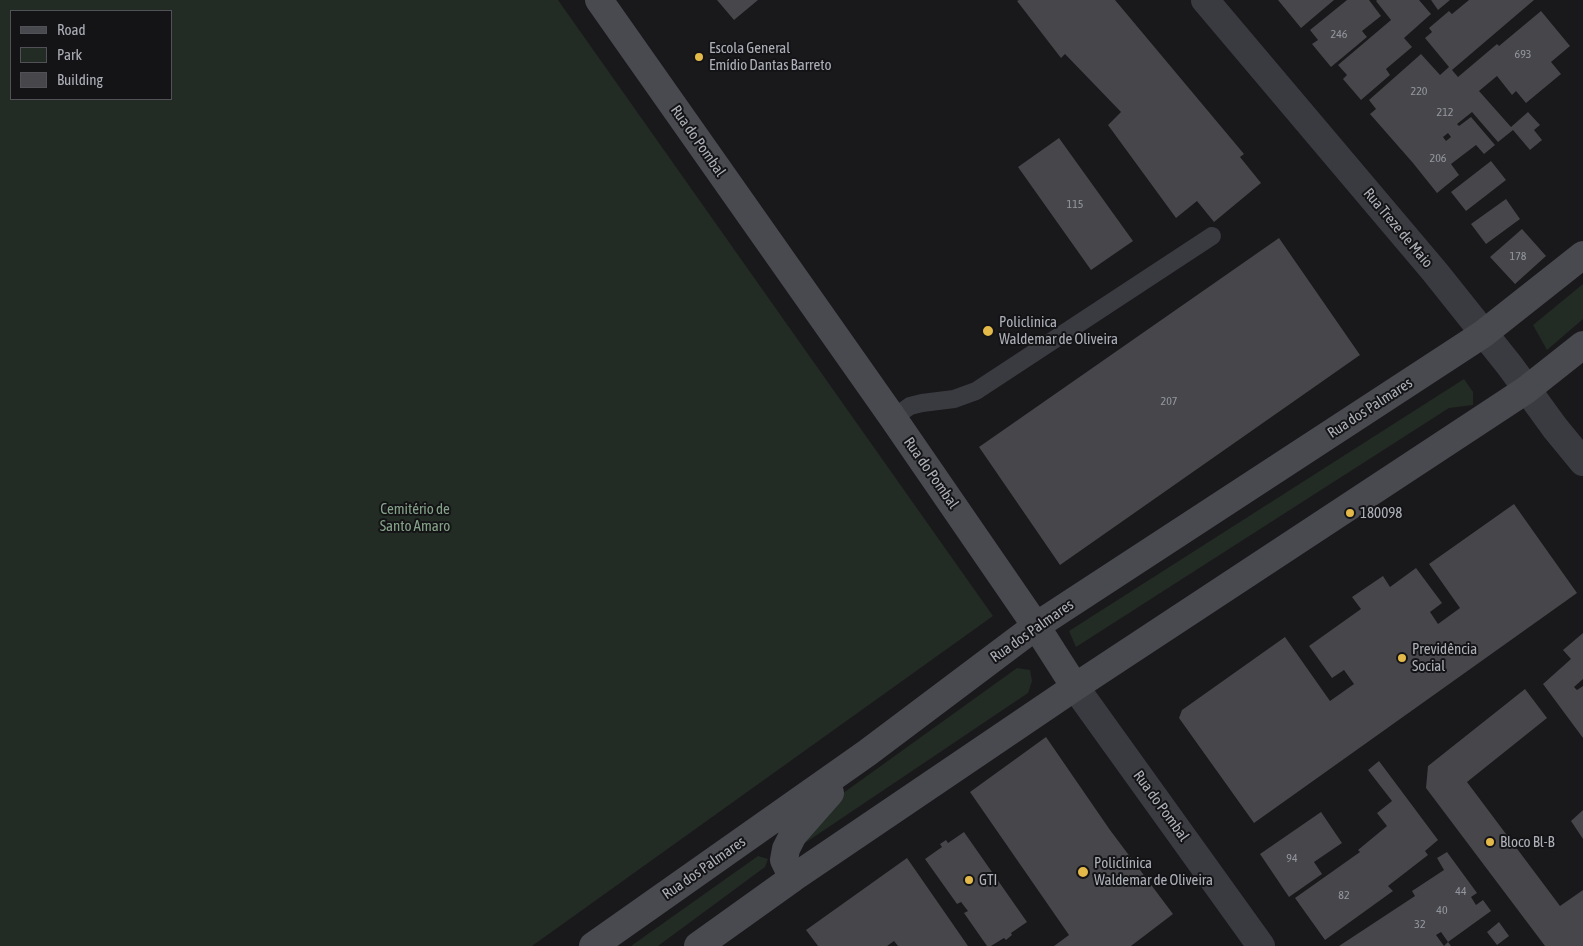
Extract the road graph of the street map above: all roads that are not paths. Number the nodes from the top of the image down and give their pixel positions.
1 (599, 0) edge
2 (1205, 0) edge
3 (1212, 236) dead end
4 (1583, 255) edge
5 (1484, 334) junction
6 (1583, 345) edge
7 (1526, 390) junction
8 (893, 418) junction
9 (1583, 462) edge
10 (1036, 626) junction
11 (1075, 687) junction
12 (867, 753) junction
13 (793, 878) junction
14 (593, 946) edge
15 (698, 946) edge
16 (1261, 946) edge

1 - 8 main road, Rua do Pombal
2 - 5 street, Rua Treze de Maio
3 - 8 lane
4 - 5 main road, Rua dos Palmares
5 - 7 street, Rua Treze de Maio
5 - 10 main road, Rua dos Palmares
6 - 7 main road
7 - 9 street, Rua Treze de Maio
7 - 11 main road
8 - 10 main road, Rua do Pombal
10 - 11 main road, Rua do Pombal
10 - 12 main road, Rua dos Palmares
11 - 13 main road
11 - 16 street, Rua do Pombal
12 - 13 main road
12 - 14 main road, Rua dos Palmares
13 - 15 main road

